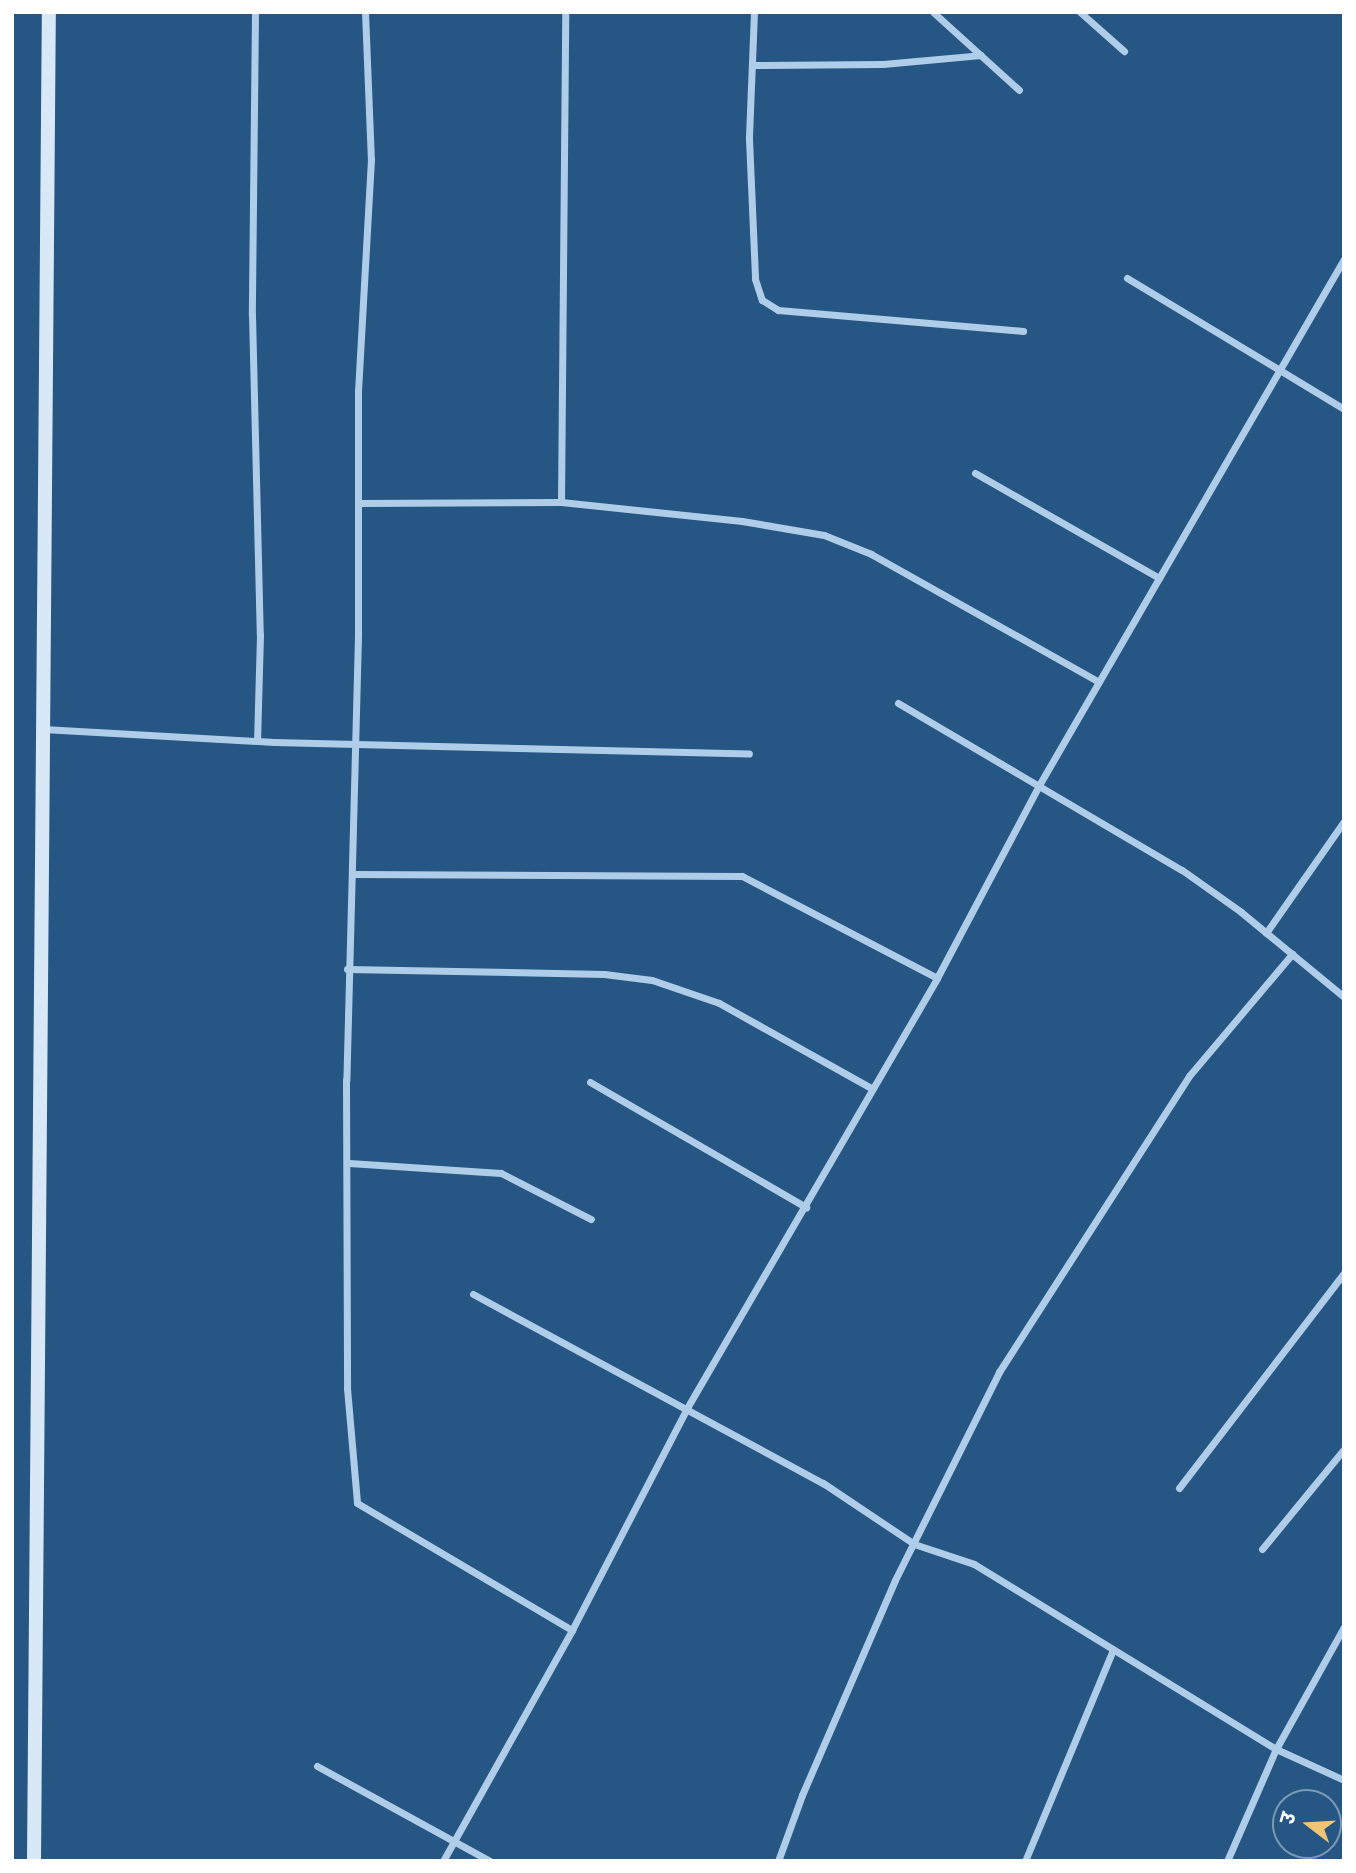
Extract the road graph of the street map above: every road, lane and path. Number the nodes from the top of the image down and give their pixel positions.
1 (49, 12) edge
2 (255, 12) edge
3 (365, 12) edge
4 (565, 12) edge
5 (754, 12) edge
6 (933, 12) edge
7 (1080, 12) edge
8 (1124, 51) dead end
9 (981, 55) junction
10 (752, 65) junction
11 (1019, 90) dead end
12 (1344, 260) edge
13 (1127, 278) dead end
14 (1023, 331) dead end
15 (1279, 370) junction
16 (1344, 409) edge
17 (975, 473) dead end
18 (561, 502) junction
19 (359, 503) junction
20 (1159, 578) junction
21 (1099, 682) junction
22 (898, 703) dead end
23 (43, 729) junction
24 (257, 740) junction
25 (355, 742) junction
26 (749, 754) dead end
27 (1038, 787) junction
28 (1344, 821) edge
29 (352, 874) junction
30 (1266, 933) junction
31 (1292, 954) junction
32 (347, 969) junction
33 (937, 978) junction
34 (1344, 997) edge
35 (590, 1082) dead end
36 (873, 1089) junction
37 (349, 1163) junction
38 (806, 1207) junction
39 (591, 1219) dead end
40 (1344, 1273) edge
41 (472, 1294) dead end
42 (687, 1408) junction
43 (1344, 1449) edge
44 (1179, 1488) dead end
45 (914, 1544) junction
46 (1262, 1549) dead end
47 (1344, 1627) edge
48 (572, 1630) junction
49 (1113, 1650) junction
50 (1276, 1749) junction
51 (317, 1766) dead end
52 (1344, 1780) edge
53 (453, 1844) junction
54 (34, 1861) edge
55 (443, 1861) edge
56 (490, 1861) edge
57 (778, 1861) edge
58 (1025, 1861) edge
59 (1227, 1861) edge

1 - 23 main road
2 - 24 street
3 - 19 street
4 - 18 street
5 - 10 street
6 - 9 street
7 - 8 street
9 - 10 street
9 - 11 street
10 - 14 street
12 - 15 street
13 - 15 street
15 - 16 street
15 - 20 street
17 - 20 street
18 - 19 street
18 - 21 street
19 - 25 street
20 - 21 street
21 - 27 street
22 - 27 street
23 - 24 street
23 - 54 main road
24 - 25 street
25 - 26 street
25 - 29 street
27 - 30 street
27 - 33 street
28 - 30 street
29 - 32 street
29 - 33 street
30 - 31 street
31 - 34 street
31 - 45 street
32 - 36 street
32 - 37 street
33 - 36 street
35 - 38 street
36 - 38 street
37 - 39 street
37 - 48 street
38 - 42 street
40 - 44 street
41 - 42 street
42 - 45 street
42 - 48 street
43 - 46 street
45 - 49 street
45 - 57 street
47 - 50 street
48 - 53 street
49 - 50 street
49 - 58 street
50 - 52 street
50 - 59 street
51 - 53 street
53 - 55 street
53 - 56 street

